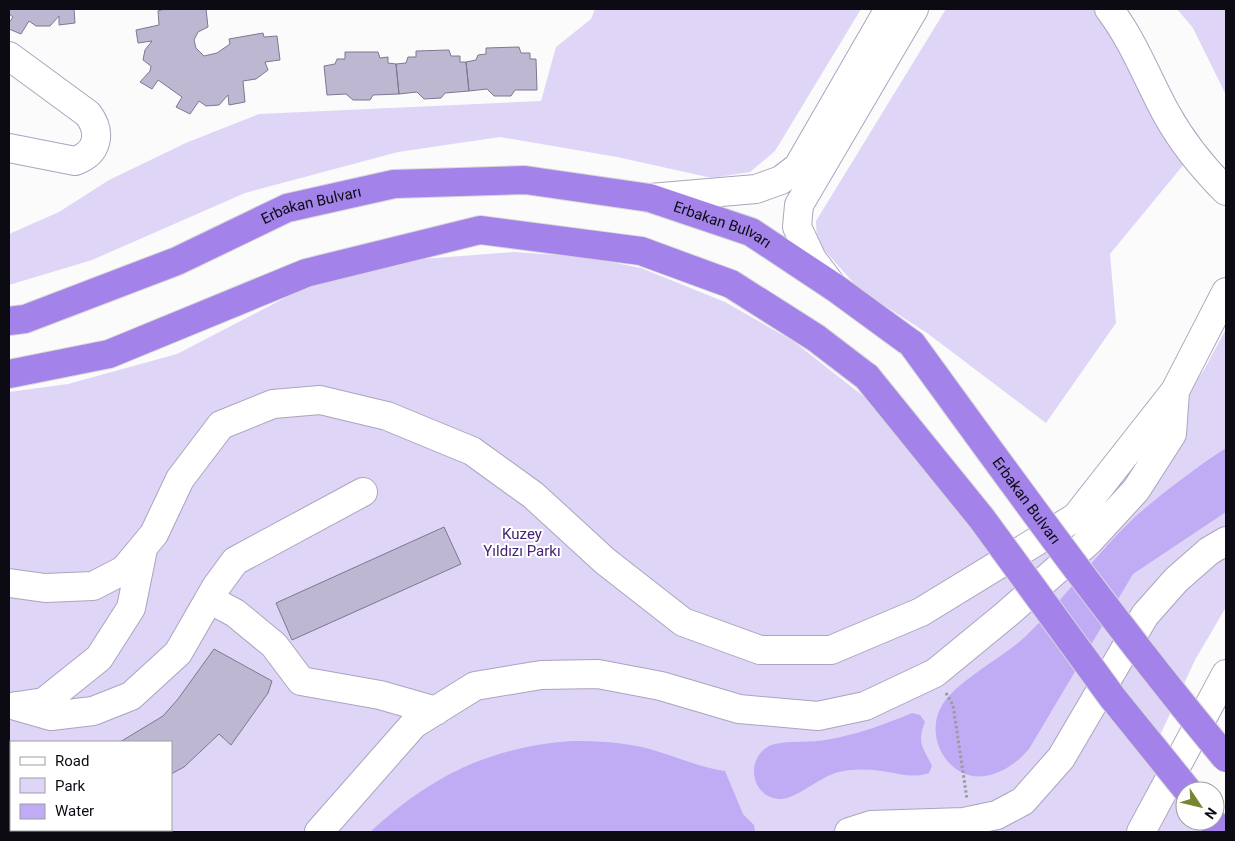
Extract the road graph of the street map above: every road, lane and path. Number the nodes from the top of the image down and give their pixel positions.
1 (889, 9) edge
2 (914, 9) edge
3 (1109, 9) edge
4 (9, 56) edge
5 (9, 148) edge
6 (1226, 191) edge
7 (650, 198) junction
8 (834, 287) junction
9 (1226, 292) edge
10 (9, 321) edge
11 (9, 374) edge
12 (1175, 391) junction
13 (363, 492) dead end
14 (1226, 541) edge
15 (143, 548) junction
16 (9, 584) edge
17 (209, 599) junction
18 (935, 673) junction
19 (1226, 674) edge
20 (12, 707) edge
21 (436, 711) junction
22 (1226, 758) edge
23 (1180, 781) edge
24 (969, 821) junction
25 (319, 832) edge
26 (849, 832) edge
27 (1140, 832) edge

1 - 7 street
2 - 8 street
3 - 6 street
4 - 5 street
7 - 8 highway, Erbakan Bulvarı
7 - 10 highway, Erbakan Bulvarı
8 - 22 highway, Erbakan Bulvarı, bridge
9 - 12 street
11 - 23 highway, bridge
12 - 15 street
12 - 18 street
13 - 17 street
14 - 24 street
15 - 16 street
15 - 20 street
17 - 20 street
17 - 21 street
18 - 21 street
18 - 24 path
19 - 27 street
21 - 25 street
24 - 26 street

